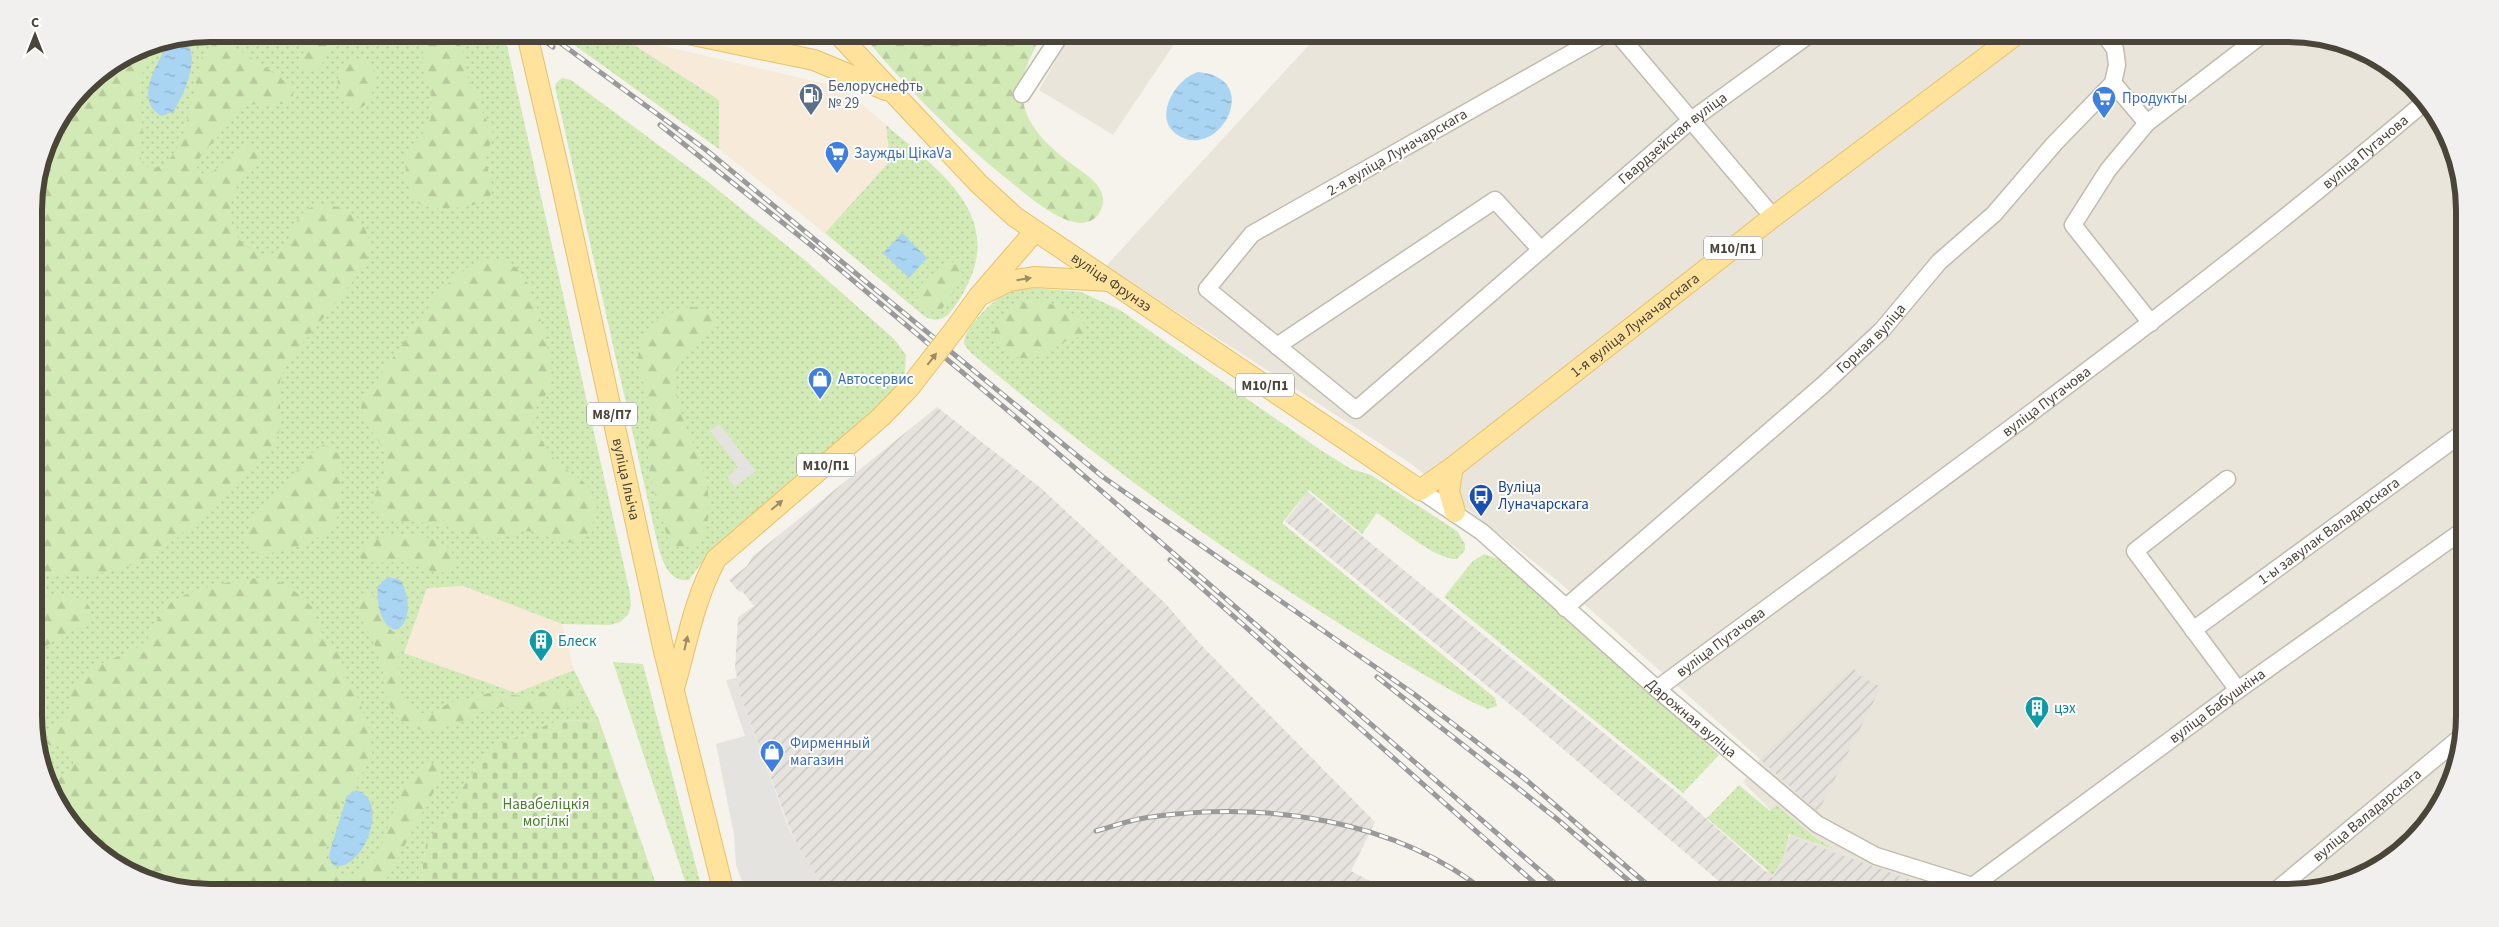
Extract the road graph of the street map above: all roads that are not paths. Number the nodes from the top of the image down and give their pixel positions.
1 (1590, 42) edge
2 (1625, 42) edge
3 (1799, 42) edge
4 (2006, 42) edge
5 (2110, 42) edge
6 (2253, 42) edge
7 (529, 43) edge
8 (732, 43) edge
9 (779, 43) edge
10 (846, 43) edge
11 (1055, 43) edge
12 (773, 51) junction
13 (2113, 83) junction
14 (895, 94) junction
15 (1022, 94) dead end
16 (2420, 106) edge
17 (1690, 121) junction
18 (2147, 123) junction
19 (1773, 217) junction
20 (1035, 231) junction
21 (1541, 250) junction
22 (1109, 280) junction
23 (979, 296) junction
24 (2151, 323) junction
25 (1277, 346) junction
26 (2456, 438) edge
27 (1453, 468) junction
28 (2227, 479) dead end
29 (1420, 490) junction
30 (1455, 512) junction
31 (2456, 535) edge
32 (1565, 608) junction
33 (2193, 630) junction
34 (1657, 688) junction
35 (674, 690) junction
36 (2238, 690) junction
37 (2454, 743) edge
38 (722, 884) edge
39 (1971, 884) edge
40 (1975, 884) edge
41 (2283, 884) edge

1 - 25 street, 2-я вуліца Луначарскага
2 - 17 street
3 - 17 street, Гвардзейская вуліца
4 - 19 main road, 1-я вуліца Луначарскага / М10/П1
5 - 13 street
6 - 18 street
7 - 35 main road, вуліца Ільіча / М8/П7
8 - 12 main road, М10/П1
9 - 12 main road
10 - 14 main road, вуліца Фрунзэ / М10/П1
11 - 15 street
12 - 14 main road, М10/П1
13 - 18 street
13 - 32 street, Горная вуліца
14 - 20 main road, вуліца Фрунзэ / М10/П1
16 - 24 street, вуліца Пугачова
17 - 19 street
17 - 21 street, Гвардзейская вуліца
18 - 24 street
19 - 27 main road, 1-я вуліца Луначарскага / М10/П1
20 - 22 main road, вуліца Фрунзэ / М10/П1
20 - 23 main road, М10/П1
21 - 25 street
21 - 25 street, Гвардзейская вуліца
23 -> 22 main road, М10/П1
22 - 29 main road, вуліца Фрунзэ / М10/П1
35 -> 23 main road, М10/П1, bridge
24 - 34 street, вуліца Пугачова
26 - 33 street, 1-ы завулак Валадарскага
27 - 29 main road, 1-я вуліца Луначарскага / М10/П1
27 - 30 main road
28 - 33 street
29 - 30 street, Дарожная вуліца
30 - 32 street, Дарожная вуліца
31 - 36 street, вуліца Бабушкіна
32 - 34 street, Дарожная вуліца
33 - 36 street
34 - 39 street, Дарожная вуліца
35 - 38 main road, вуліца Ільіча / М8/П7
36 - 40 street, вуліца Бабушкіна
37 - 41 street, вуліца Валадарскага

